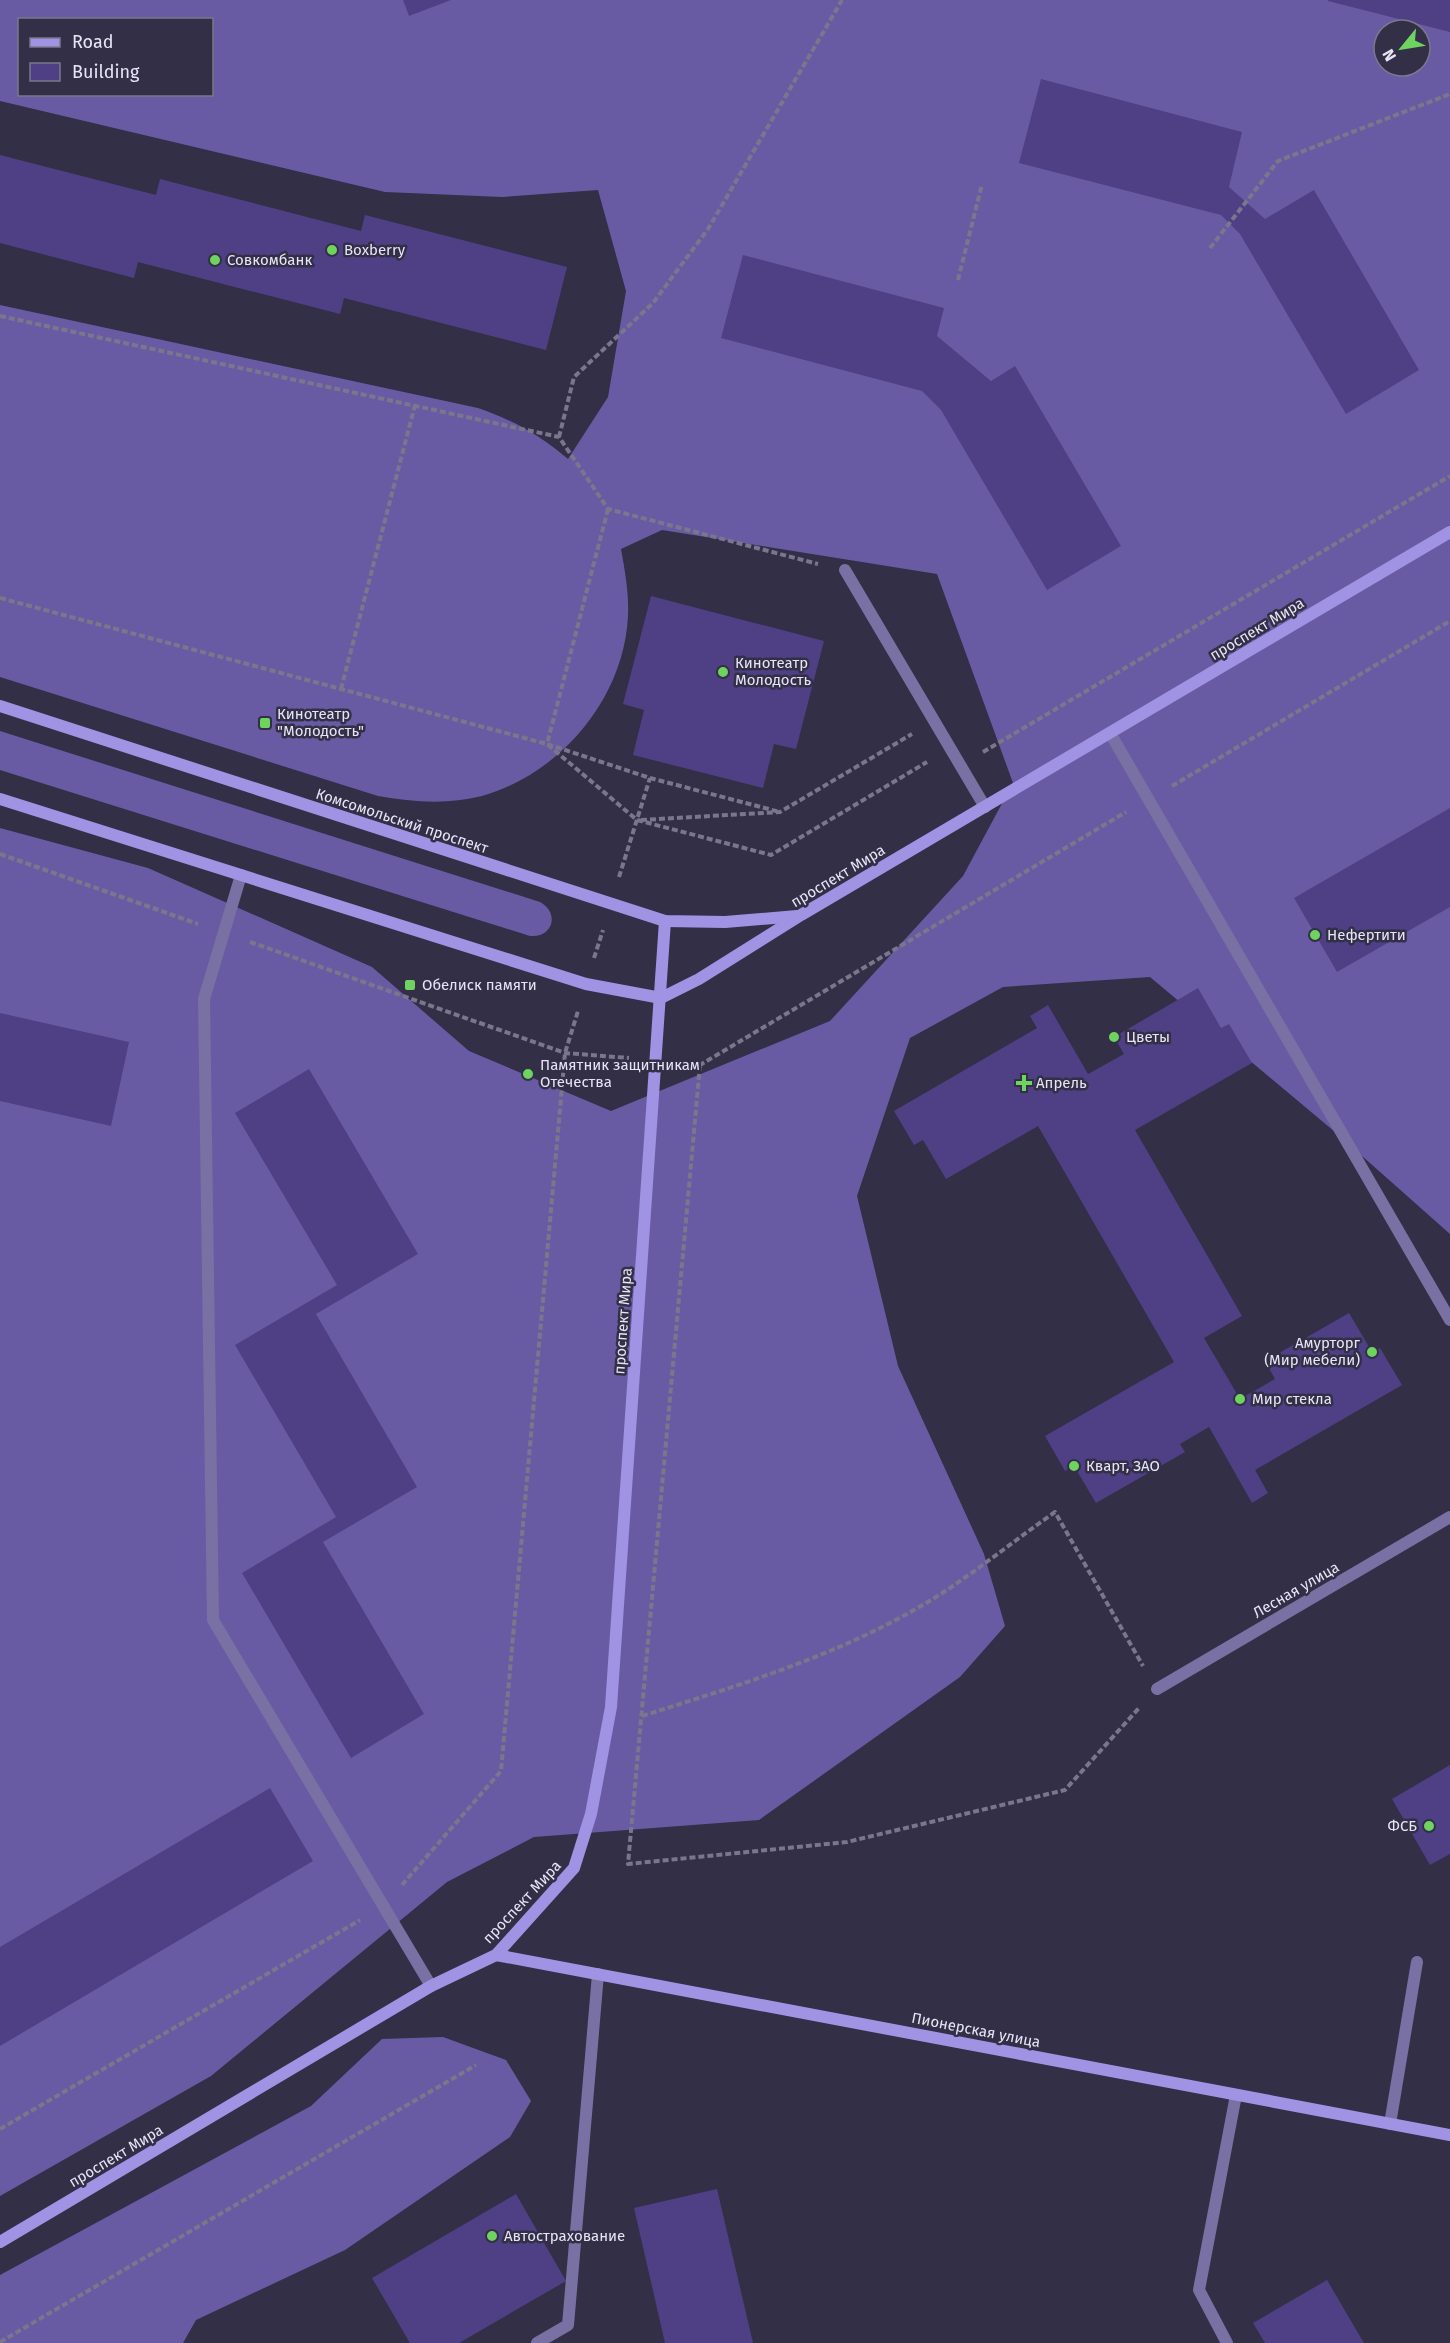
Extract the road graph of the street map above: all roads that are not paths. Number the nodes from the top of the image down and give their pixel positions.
1 (1450, 532) edge
2 (845, 570) road end
3 (0, 706) edge
4 (1110, 733) junction
5 (0, 799) edge
6 (985, 807) junction
7 (241, 875) junction
8 (801, 915) junction
9 (665, 921) junction
10 (661, 998) junction
11 (1450, 1320) edge
12 (1450, 1517) edge
13 (1157, 1689) road end
14 (496, 1954) junction
15 (1417, 1962) dead end
16 (598, 1974) junction
17 (431, 1986) junction
18 (1236, 2095) junction
19 (1390, 2124) junction
20 (1450, 2135) edge
21 (0, 2242) edge
22 (537, 2343) edge
23 (1227, 2343) edge

1 - 4 street, проспект Мира
2 - 6 street
3 - 9 street, Комсомольский проспект
4 - 6 street, проспект Мира
4 - 11 street
5 - 7 street
6 - 8 street, проспект Мира
7 - 10 street
7 - 17 street
8 - 9 street, Комсомольский проспект
8 - 10 street, проспект Мира
9 - 10 street
10 - 14 street, проспект Мира
12 - 13 street, Лесная улица
14 - 16 street, Пионерская улица
14 - 17 street, проспект Мира
15 - 19 street
16 - 18 street, Пионерская улица
16 - 22 street
17 - 21 street, проспект Мира
18 - 19 street, Пионерская улица
18 - 23 street
19 - 20 street, Пионерская улица

